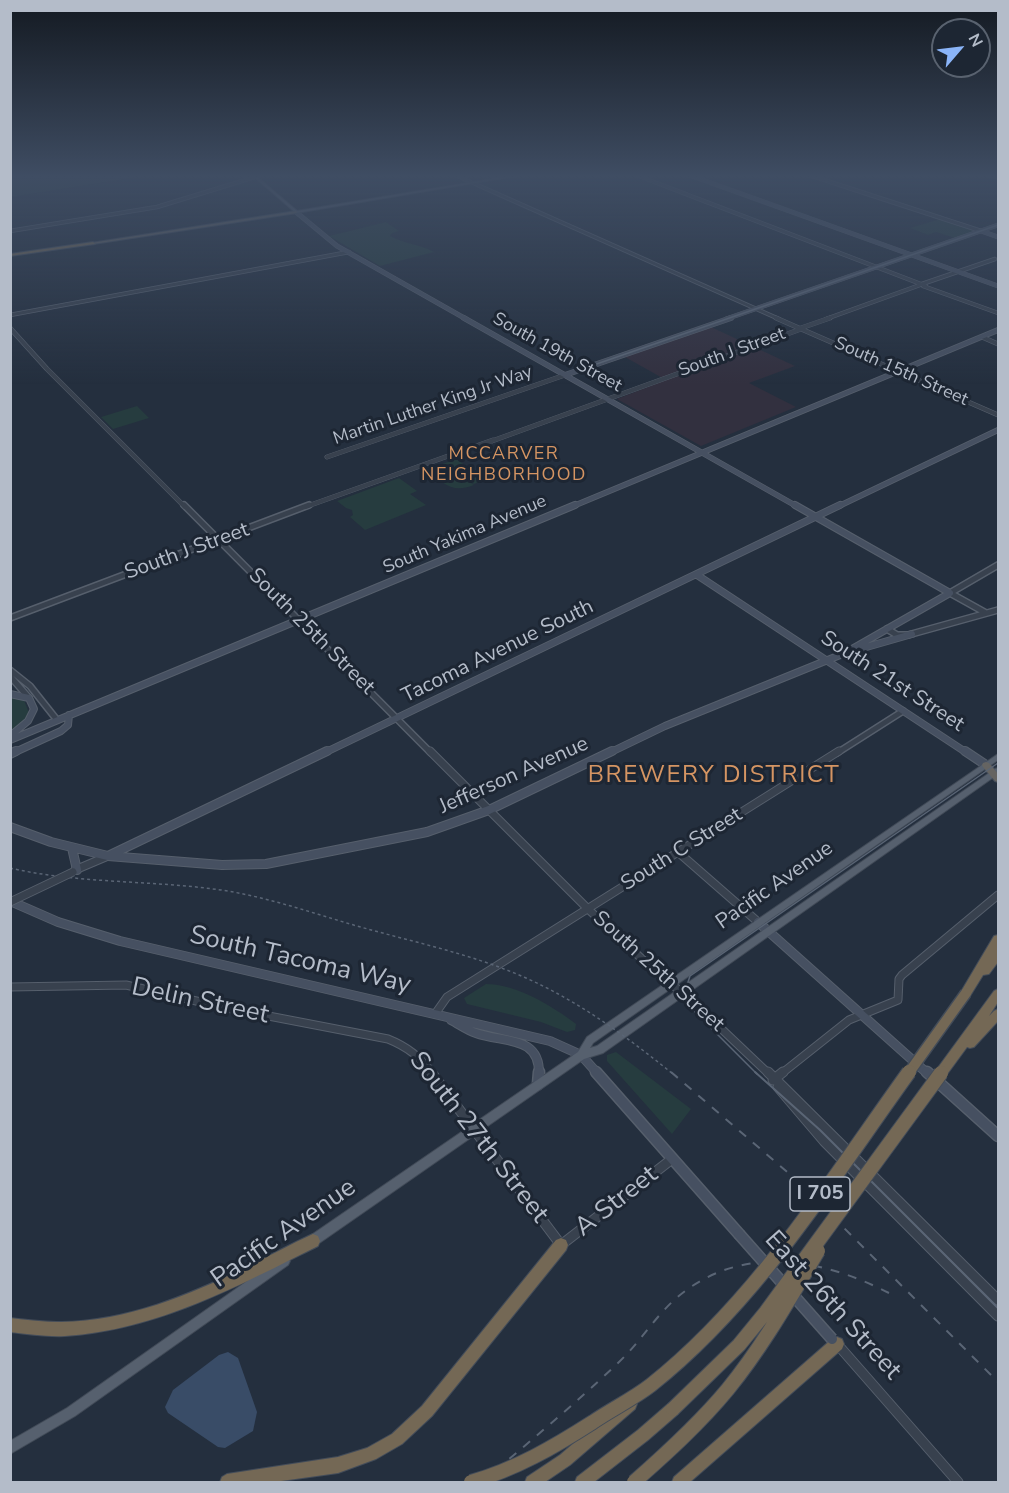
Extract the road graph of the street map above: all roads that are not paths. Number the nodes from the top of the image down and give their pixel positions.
1 (81, 245) edge
2 (336, 245) edge
3 (610, 245) edge
4 (817, 245) edge
5 (883, 245) edge
6 (942, 245) edge
7 (349, 252) junction
8 (10, 255) edge
9 (912, 255) junction
10 (994, 258) edge
11 (876, 267) junction
12 (957, 271) junction
13 (921, 284) junction
14 (999, 286) edge
15 (756, 309) junction
16 (999, 313) edge
17 (10, 315) edge
18 (10, 328) edge
19 (800, 328) junction
20 (999, 330) edge
21 (982, 337) junction
22 (999, 344) edge
23 (899, 371) junction
24 (565, 375) junction
25 (607, 399) junction
26 (999, 415) edge
27 (999, 430) edge
28 (703, 453) junction
29 (327, 457) dead end
30 (817, 517) junction
31 (219, 540) junction
32 (999, 565) edge
33 (697, 575) junction
34 (950, 592) junction
35 (999, 610) edge
36 (986, 613) junction
37 (10, 618) edge
38 (299, 620) junction
39 (887, 629) junction
40 (912, 634) junction
41 (845, 653) junction
42 (825, 660) junction
43 (10, 670) edge
44 (10, 676) edge
45 (10, 693) edge
46 (29, 698) junction
47 (903, 711) junction
48 (69, 715) junction
49 (397, 719) junction
50 (57, 720) junction
51 (10, 738) edge
52 (10, 754) edge
53 (999, 757) edge
54 (986, 765) junction
55 (997, 774) edge
56 (489, 810) junction
57 (10, 827) edge
58 (72, 848) junction
59 (678, 852) junction
60 (108, 856) junction
61 (75, 871) junction
62 (999, 895) edge
63 (10, 902) edge
64 (588, 909) junction
65 (758, 922) junction
66 (768, 931) junction
67 (999, 939) edge
68 (999, 954) edge
69 (670, 983) junction
70 (10, 987) edge
71 (682, 992) junction
72 (966, 993) junction
73 (999, 994) edge
74 (437, 1014) junction
75 (999, 1014) edge
76 (861, 1016) junction
77 (388, 1039) joint
78 (581, 1055) junction
79 (941, 1073) junction
80 (773, 1080) junction
81 (538, 1084) junction
82 (474, 1129) junction
83 (999, 1136) edge
84 (672, 1159) junction
85 (846, 1204) junction
86 (313, 1241) junction
87 (561, 1245) junction
88 (999, 1300) edge
89 (999, 1316) edge
90 (10, 1325) edge
91 (835, 1342) junction
92 (657, 1381) junction
93 (10, 1448) edge
94 (718, 1449) junction
95 (227, 1482) edge
96 (471, 1482) edge
97 (532, 1482) edge
98 (582, 1482) edge
99 (634, 1482) edge
100 (679, 1482) edge
101 (688, 1482) edge
102 (958, 1482) edge

1 - 8 highway
2 - 7 main road, South 19th Street
3 - 15 street, South 15th Street
4 - 11 street
5 - 9 main road
6 - 9 main road, Martin Luther King Jr Way
7 - 17 street
7 - 24 main road, South 19th Street
9 - 11 main road, Martin Luther King Jr Way
9 - 12 main road
10 - 12 street, South J Street
11 - 13 street
11 - 15 main road, Martin Luther King Jr Way
12 - 13 street, South J Street
12 - 14 main road
13 - 16 street
13 - 19 street, South J Street
15 - 19 street, South 15th Street
15 - 24 main road, Martin Luther King Jr Way
18 - 31 street, South 25th Street
19 - 23 street, South 15th Street
19 - 25 street, South J Street
20 - 21 main road, South Yakima Avenue
21 - 22 street
21 - 23 main road, South Yakima Avenue
23 - 26 street, South 15th Street
23 - 28 main road, South Yakima Avenue
24 - 25 main road, South 19th Street
24 - 29 street, Martin Luther King Jr Way
25 - 28 main road, South 19th Street
25 - 31 street, South J Street
27 - 30 main road, Tacoma Avenue South
28 - 30 main road, South 19th Street
28 - 38 main road, South Yakima Avenue
30 - 33 main road, Tacoma Avenue South
30 - 34 main road, South 19th Street
31 - 37 street, South J Street
31 - 38 street, South 25th Street
32 - 34 street
33 - 42 main road, South 21st Street
33 - 49 main road, Tacoma Avenue South
34 - 36 street, South 19th Street
34 - 39 main road
35 - 36 street
36 - 40 street
38 - 48 main road, South Yakima Avenue
38 - 49 street, South 25th Street
39 - 40 street
39 - 41 main road
40 - 41 main road
41 - 42 main road, Jefferson Avenue
42 - 47 main road, South 21st Street
42 - 56 main road, Jefferson Avenue
43 - 50 street
44 - 46 street
45 - 46 main road
46 - 51 main road
47 - 54 main road, South 21st Street
47 - 59 street, South C Street
48 - 50 main road, South Yakima Avenue
48 - 52 main road
49 - 56 street, South 25th Street
49 - 60 main road, Tacoma Avenue South
50 - 51 main road, South Yakima Avenue
53 - 54 main road, Pacific Avenue
54 - 55 highway, South 21st Street
54 - 65 main road, Pacific Avenue
55 - 66 main road, Pacific Avenue
56 - 60 main road, Jefferson Avenue
56 - 64 street, South 25th Street
57 - 58 main road, Jefferson Avenue
58 - 60 main road, Jefferson Avenue
58 - 61 main road
59 - 64 street, South C Street
59 - 65 street
60 - 61 street, Tacoma Avenue South
61 - 63 street, Tacoma Avenue South, bridge
62 - 76 street
63 - 74 main road, South Tacoma Way
64 - 69 street, South 25th Street
64 - 74 street, South C Street
65 - 66 main road
65 - 69 main road, Pacific Avenue
66 - 71 main road, Pacific Avenue
66 - 76 main road
67 - 72 highway
68 - 72 highway, I 705
69 - 71 street, South 25th Street
69 - 78 main road, Pacific Avenue
70 - 77 street, Delin Street
71 - 78 main road, Pacific Avenue
71 - 80 street, South 25th Street
72 - 92 highway, I 705, bridge
73 - 79 highway, I 705
74 - 78 main road, South Tacoma Way
74 - 81 main road
75 - 79 highway
76 - 80 street
76 - 83 main road
77 - 82 street, South 27th Street
78 - 81 main road, Pacific Avenue
78 - 84 main road, East 26th Street
79 - 85 highway, I 705, bridge
80 - 88 street
80 - 89 street
81 - 82 main road, Pacific Avenue
82 - 86 main road, Pacific Avenue
82 - 87 street, South 27th Street
84 - 87 street, A Street
84 - 91 main road, East 26th Street, bridge
85 - 98 highway, bridge
85 - 99 highway, I 705, bridge
86 - 90 highway
86 - 93 main road, Pacific Avenue
87 - 95 highway
91 - 94 highway
91 - 102 street, East 26th Street
92 - 96 highway, bridge
92 - 97 highway, bridge
94 - 100 highway
94 - 101 highway

